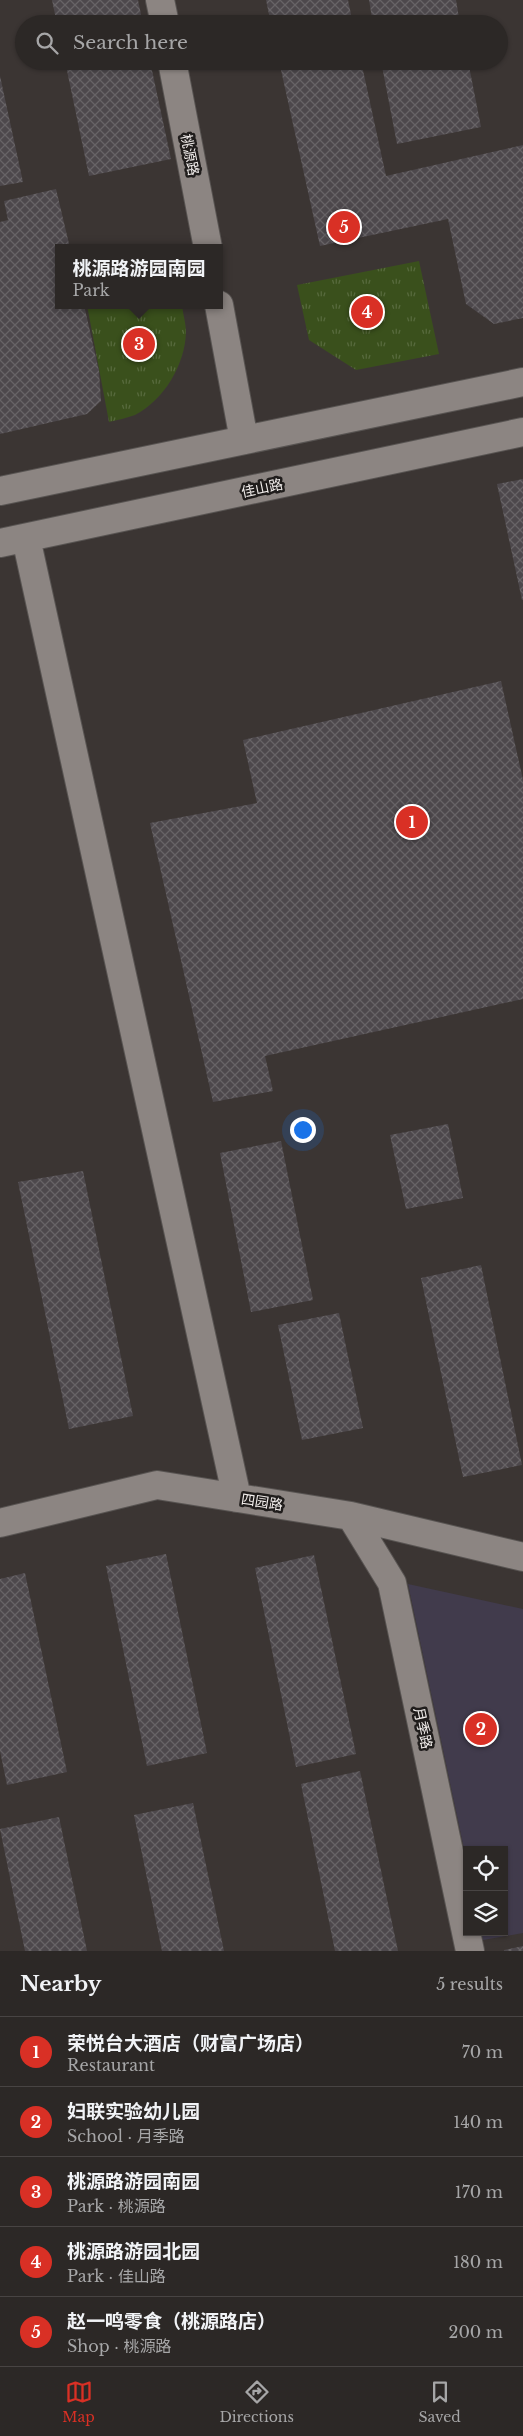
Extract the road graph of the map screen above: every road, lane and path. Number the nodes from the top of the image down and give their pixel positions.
1 (160, 0) edge
2 (163, 15) edge
3 (174, 70) edge
4 (207, 244) edge
5 (219, 309) edge
6 (523, 382) edge
7 (523, 432) edge
8 (244, 440) junction
9 (0, 491) edge
10 (26, 538) junction
11 (0, 543) edge
12 (237, 1498) junction
13 (350, 1516) junction
14 (0, 1522) edge
15 (523, 1557) edge
16 (470, 1951) edge

1 - 2 street
3 - 4 street, 桃源路
5 - 8 street
6 - 8 street
7 - 10 street, 佳山路
8 - 9 street
10 - 11 street, 佳山路
10 - 12 street
12 - 13 street, 四园路
12 - 14 street, 四园路
13 - 15 street, 四园路
13 - 16 street, 月季路

